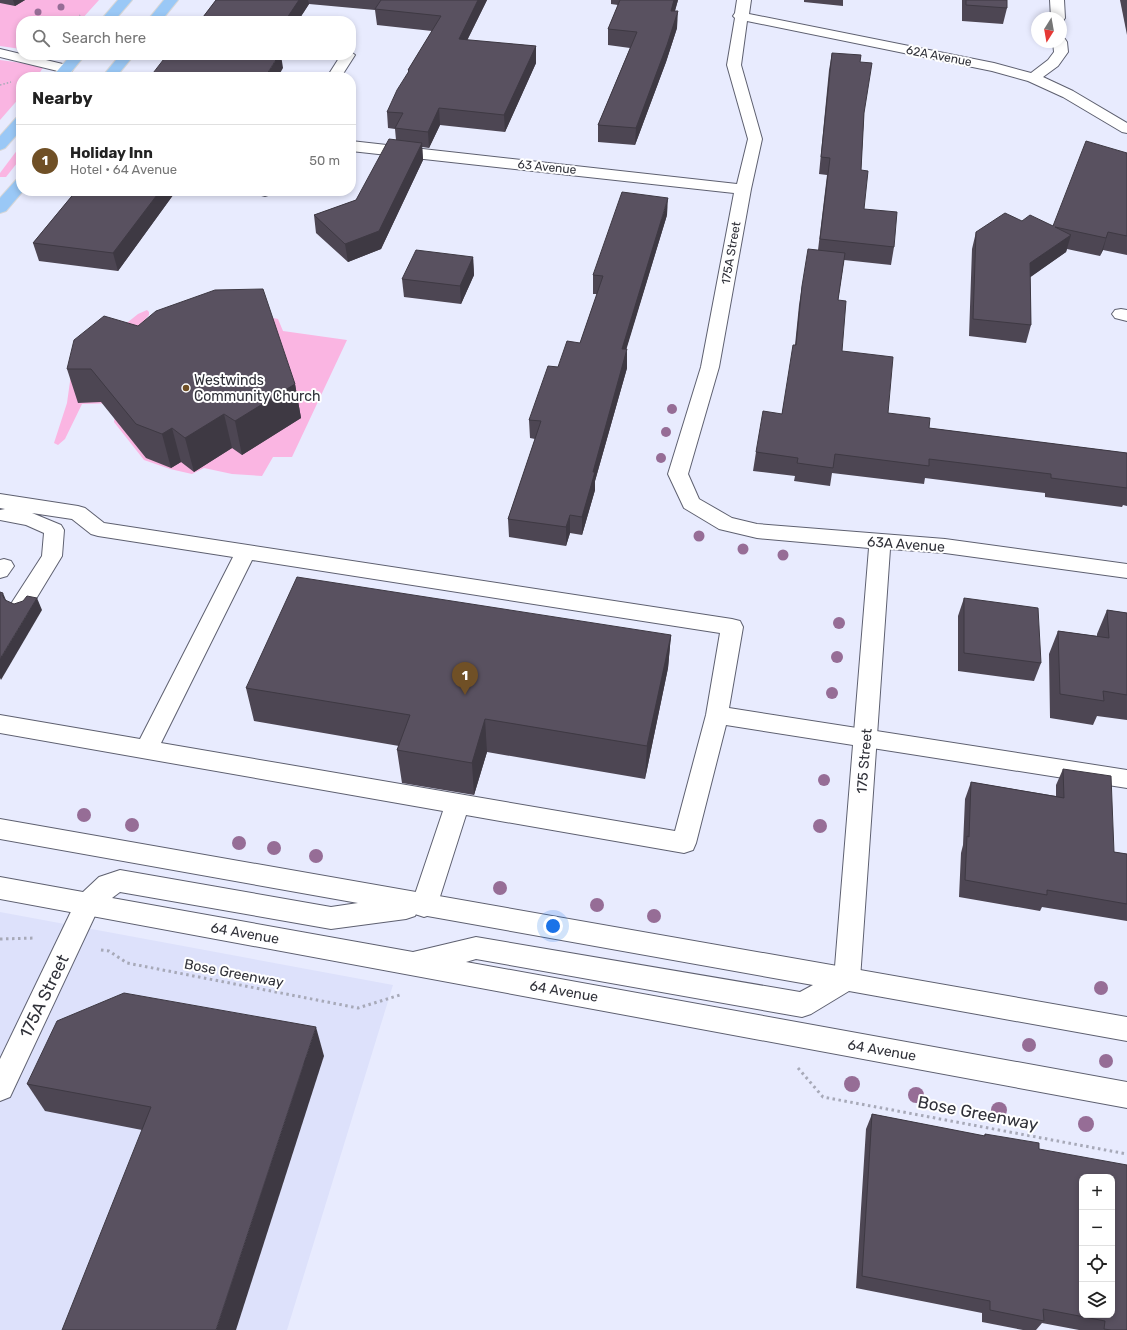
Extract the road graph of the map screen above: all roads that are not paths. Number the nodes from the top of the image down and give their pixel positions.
1 (125, 0) edge
2 (171, 0) edge
3 (744, 0) edge
4 (1057, 0) edge
5 (1058, 12) edge
6 (112, 16) edge
7 (158, 16) edge
8 (740, 16) junction
9 (1061, 48) edge
10 (0, 53) edge
11 (16, 58) edge
12 (22, 60) edge
13 (74, 60) edge
14 (123, 60) edge
15 (345, 60) edge
16 (60, 72) edge
17 (64, 72) edge
18 (113, 72) edge
19 (337, 72) edge
20 (1033, 78) junction
21 (16, 127) edge
22 (1127, 129) edge
23 (0, 145) edge
24 (356, 147) edge
25 (16, 189) edge
26 (743, 189) junction
27 (0, 208) edge
28 (0, 501) edge
29 (690, 503) joint
30 (0, 514) edge
31 (880, 542) junction
32 (246, 552) junction
33 (1127, 571) edge
34 (20, 607) edge
35 (718, 715) junction
36 (0, 724) edge
37 (866, 739) junction
38 (146, 750) junction
39 (1127, 779) edge
40 (457, 804) junction
41 (0, 829) edge
42 (0, 888) edge
43 (87, 904) junction
44 (424, 906) junction
45 (413, 963) junction
46 (847, 980) junction
47 (1127, 1030) edge
48 (0, 1088) edge
49 (1127, 1095) edge

1 - 6 highway
2 - 7 highway
3 - 8 street, 175A Street
4 - 5 street
8 - 20 street, 62A Avenue
8 - 26 street, 175A Street
9 - 20 street
10 - 11 street
12 - 16 street
13 - 17 highway
14 - 18 highway
15 - 19 street
20 - 22 street, 62A Avenue
21 - 23 highway
24 - 26 street, 63 Avenue
25 - 27 highway
26 - 29 street, 175A Street
28 - 32 street
29 - 31 street, 63A Avenue
30 - 34 street
31 - 33 street, 63A Avenue
31 - 37 street, 175 Street
32 - 35 street
32 - 38 street
35 - 37 street
35 - 40 street
36 - 38 street
37 - 39 street
37 - 46 street, 175 Street
38 - 40 street
40 - 44 street
41 - 44 street
42 - 43 street, 64 Avenue
43 - 44 street
43 - 45 street, 64 Avenue
43 - 48 street, 175A Street
44 - 46 street
45 - 46 street
45 - 49 street, 64 Avenue
46 - 47 street

